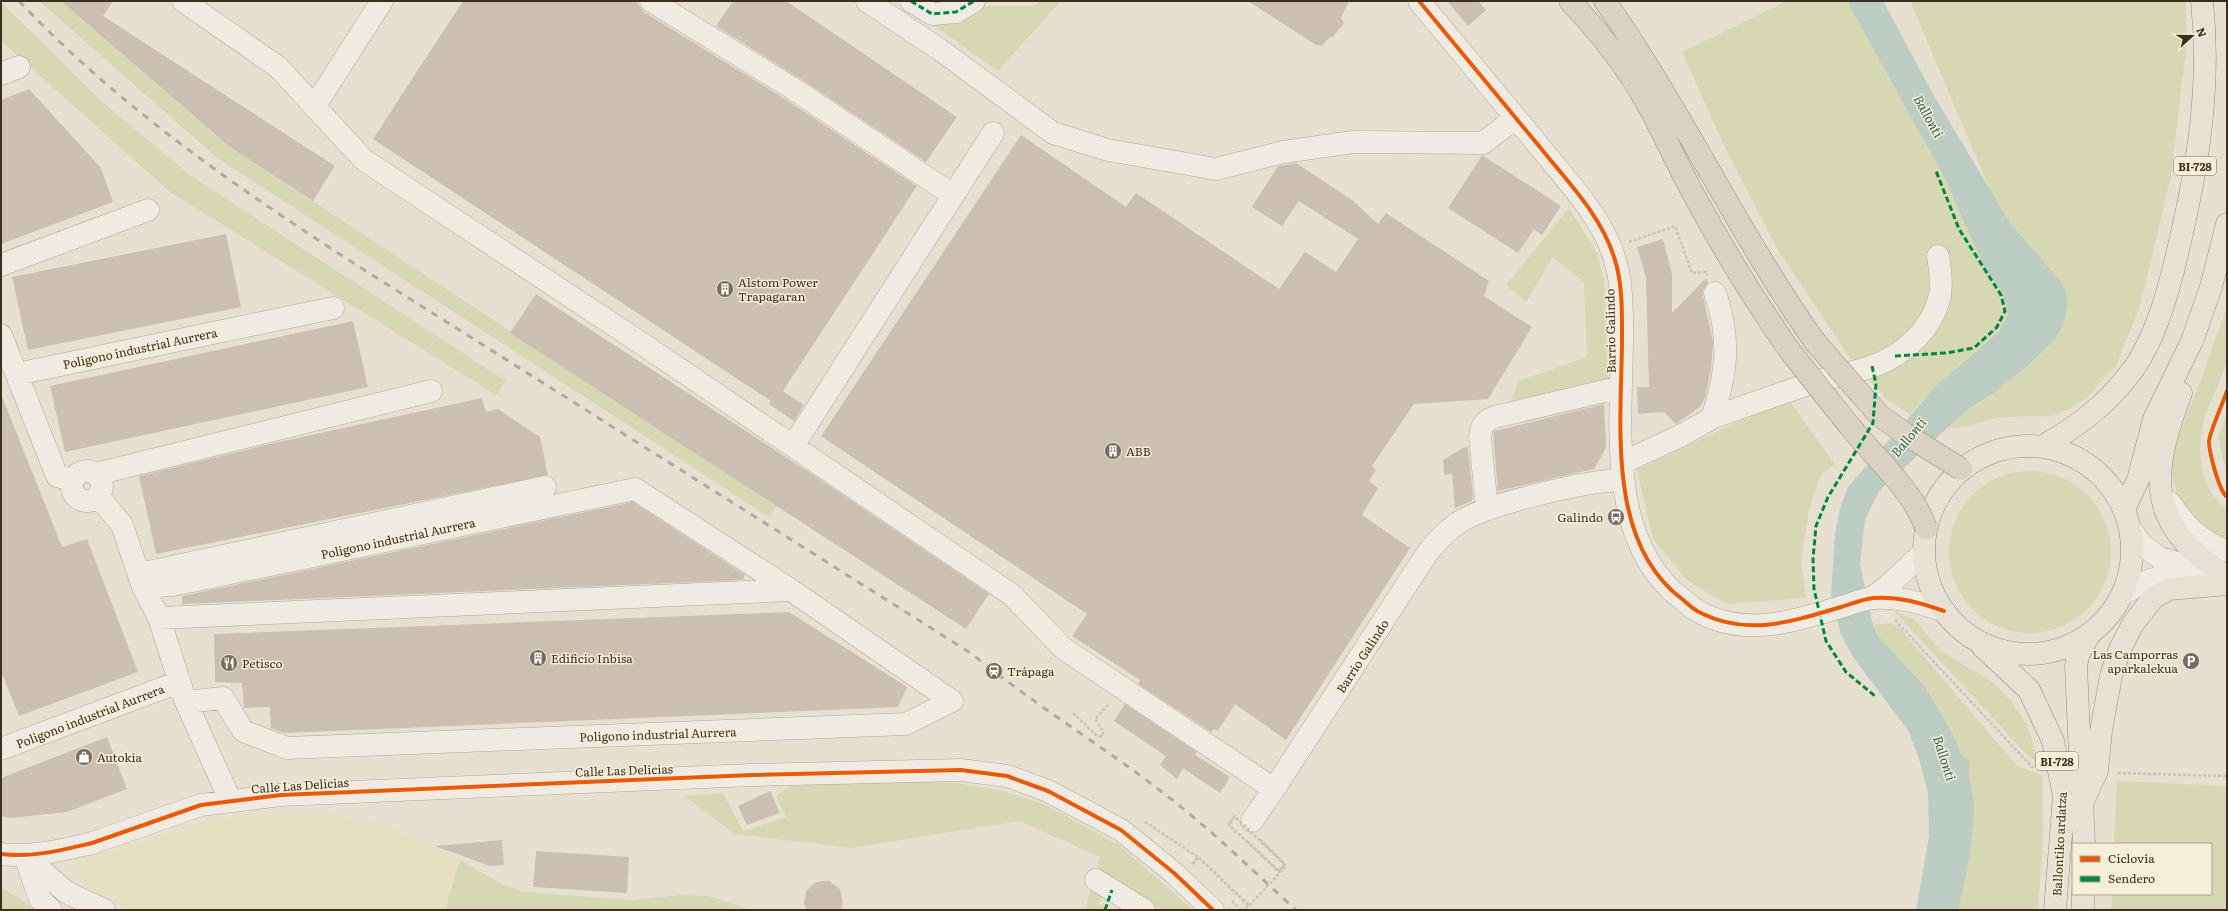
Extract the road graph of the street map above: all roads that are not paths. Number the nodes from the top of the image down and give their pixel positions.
1 (182, 1) edge
2 (382, 1) edge
3 (651, 1) edge
4 (867, 1) edge
5 (911, 1) edge
6 (974, 1) edge
7 (1419, 1) edge
8 (1570, 1) edge
9 (1605, 1) edge
10 (2202, 1) edge
11 (314, 107) junction
12 (1516, 118) junction
13 (993, 133) dead end
14 (953, 195) junction
15 (148, 210) dead end
16 (2227, 224) edge
17 (1938, 256) dead end
18 (1, 265) edge
19 (1715, 293) road end
20 (333, 308) dead end
21 (1, 335) edge
22 (2192, 341) junction
23 (17, 374) junction
24 (1622, 387) junction
25 (432, 391) dead end
26 (1712, 418) junction
27 (794, 446) junction
28 (2043, 446) junction
29 (1961, 469) junction
30 (1623, 471) junction
31 (96, 474) junction
32 (73, 480) junction
33 (545, 487) dead end
34 (2162, 493) junction
35 (98, 496) junction
36 (1487, 509) junction
37 (2124, 509) junction
38 (1926, 528) junction
39 (2131, 530) junction
40 (2227, 551) edge
41 (1924, 552) junction
42 (141, 580) junction
43 (2227, 582) edge
44 (791, 590) junction
45 (2123, 594) junction
46 (1872, 598) junction
47 (1944, 610) junction
48 (159, 618) junction
49 (2089, 634) junction
50 (1975, 639) junction
51 (179, 682) junction
52 (186, 702) junction
53 (1, 750) edge
54 (1274, 790) junction
55 (230, 800) junction
56 (2083, 801) junction
57 (1252, 821) dead end
58 (2084, 843) edge
59 (1, 854) edge
60 (25, 856) junction
61 (1096, 880) dead end
62 (2083, 895) edge
63 (51, 910) edge
64 (104, 910) edge
65 (1144, 910) edge
66 (1213, 910) edge
67 (2055, 910) edge
68 (2083, 910) edge

1 - 11 street
2 - 11 street
3 - 14 street
4 - 12 street
5 - 6 street
7 - 12 street, Barrio Galindo
8 - 38 highway, bridge
9 - 29 highway, bridge
10 - 28 main road, BI-728
11 - 27 street
12 - 24 street, Barrio Galindo
13 - 14 street
14 - 27 street
15 - 18 street
16 - 22 main road
17 - 26 street, Barrio Galindo
19 - 26 street
20 - 23 street, Poligono industrial Aurrera
21 - 23 street
22 - 34 main road
22 - 37 main road
23 - 32 street
24 - 30 street, Barrio Galindo
24 - 36 street, Barrio Galindo
25 - 31 street
26 - 30 street, Barrio Galindo
27 - 54 street
28 - 29 main road, BI-728
28 - 37 main road, BI-728
29 - 38 main road, BI-728
30 - 36 street, Barrio Galindo
30 - 46 street, Barrio Galindo
31 - 32 street
31 - 35 street
32 - 35 street
33 - 42 street
34 - 40 street
34 - 43 main road
35 - 42 street, Poligono industrial Aurrera
36 - 54 street, Barrio Galindo
37 - 39 main road, BI-728
38 - 41 main road, BI-728
39 - 43 street
39 - 45 main road, BI-728
41 - 46 street
41 - 47 main road, BI-728
42 - 44 street, Poligono industrial Aurrera
42 - 48 street, Poligono industrial Aurrera
43 - 45 street
43 - 56 main road
44 - 48 street
44 - 52 street, Poligono industrial Aurrera
45 - 49 main road, BI-728
46 - 47 street
47 - 50 main road, BI-728
48 - 51 street, Poligono industrial Aurrera
49 - 50 main road, BI-728
49 - 56 main road, Ballontiko ardatza / BI-728
50 - 67 main road, Ballontiko ardatza / BI-728
51 - 52 street, Poligono industrial Aurrera
51 - 53 street, Poligono industrial Aurrera
52 - 55 street, Poligono industrial Aurrera
54 - 57 street, Barrio Galindo
55 - 60 street, Calle Las Delicias
55 - 66 street, Calle Las Delicias
56 - 58 main road, Ballontiko ardatza / BI-728
59 - 60 street, Calle Las Delicias
60 - 63 street
60 - 64 street
61 - 65 street
62 - 68 main road

